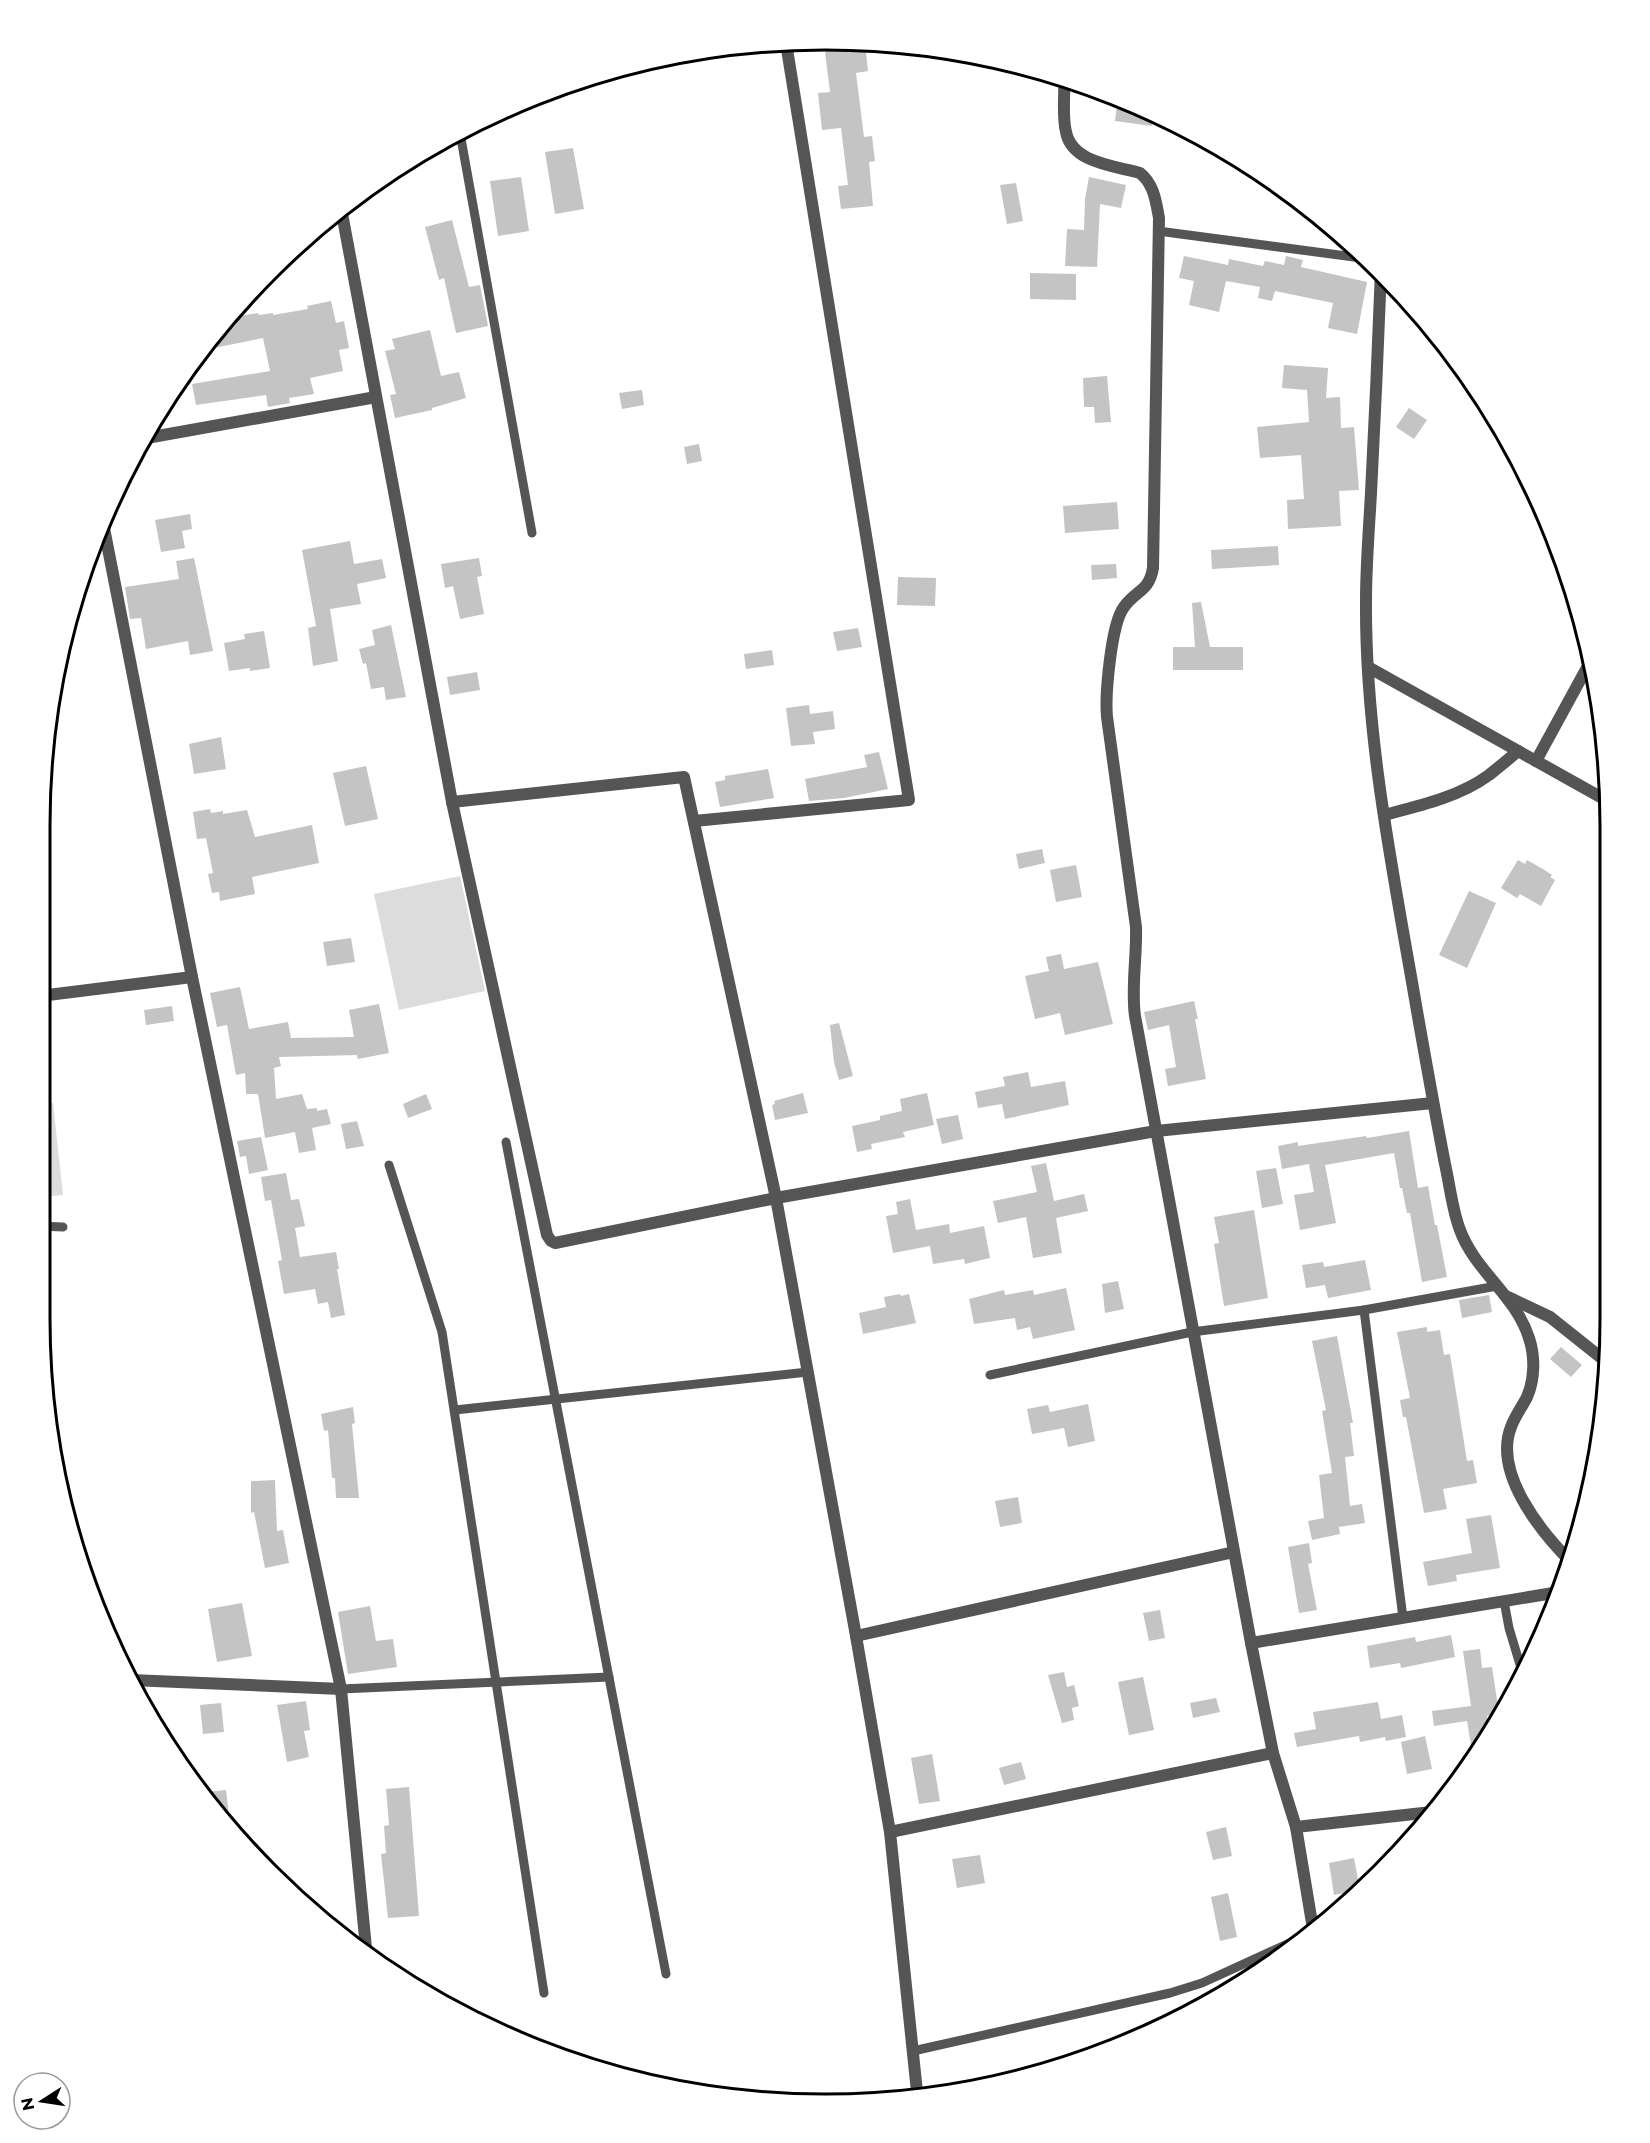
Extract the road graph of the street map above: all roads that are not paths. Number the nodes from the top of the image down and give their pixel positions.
1 (787, 51) edge
2 (1064, 88) edge
3 (461, 140) edge
4 (343, 218) edge
5 (1158, 231) junction
6 (1353, 258) edge
7 (1381, 286) edge
8 (376, 397) junction
9 (153, 437) edge
10 (532, 533) dead end
11 (106, 537) edge
12 (1368, 667) junction
13 (1585, 671) edge
14 (1518, 751) junction
15 (1536, 761) junction
16 (1599, 797) edge
17 (452, 802) junction
18 (1384, 815) junction
19 (694, 821) junction
20 (192, 977) junction
21 (50, 995) edge
22 (1433, 1103) junction
23 (1156, 1131) junction
24 (506, 1142) dead end
25 (389, 1165) dead end
26 (776, 1198) junction
27 (50, 1226) edge
28 (63, 1227) dead end
29 (1497, 1286) junction
30 (1506, 1297) junction
31 (1364, 1310) junction
32 (1192, 1332) junction
33 (1599, 1356) edge
34 (808, 1372) junction
35 (990, 1375) dead end
36 (555, 1398) junction
37 (455, 1410) junction
38 (1234, 1552) junction
39 (1563, 1554) edge
40 (1549, 1594) edge
41 (1504, 1601) junction
42 (1403, 1618) junction
43 (856, 1636) junction
44 (1251, 1643) junction
45 (1520, 1664) edge
46 (609, 1677) junction
47 (139, 1680) edge
48 (496, 1682) junction
49 (341, 1689) junction
50 (1273, 1753) junction
51 (1421, 1813) edge
52 (1296, 1827) junction
53 (890, 1832) junction
54 (1312, 1921) edge
55 (365, 1942) edge
56 (1273, 1951) edge
57 (666, 1974) dead end
58 (544, 1993) dead end
59 (913, 2051) junction
60 (917, 2088) edge

1 - 19 street
2 - 5 street
3 - 10 lane
4 - 8 street
5 - 6 lane
5 - 23 street
7 - 12 street
8 - 9 street
8 - 17 street
11 - 20 street
12 - 14 street
12 - 18 street
13 - 15 street
14 - 15 street
14 - 18 street
15 - 16 street
17 - 19 street
17 - 26 street
18 - 22 street
19 - 26 street
20 - 21 street
20 - 49 street
22 - 23 street
22 - 29 street
23 - 26 street
23 - 32 street
24 - 36 lane
25 - 37 lane
26 - 34 street
27 - 28 lane
29 - 30 street
29 - 31 lane
30 - 33 street
30 - 39 street
31 - 32 lane
31 - 42 lane
32 - 35 lane
32 - 38 street
34 - 36 lane
34 - 43 street
36 - 37 lane
36 - 46 lane
37 - 48 lane
38 - 43 street
38 - 44 street
40 - 41 street
41 - 42 street
41 - 45 lane
42 - 44 street
43 - 53 street
44 - 50 street
46 - 48 lane
46 - 57 lane
47 - 49 street
48 - 49 lane
48 - 58 lane
49 - 55 street
50 - 52 street
50 - 53 street
51 - 52 street
52 - 54 street
53 - 59 street
56 - 59 lane
59 - 60 street

